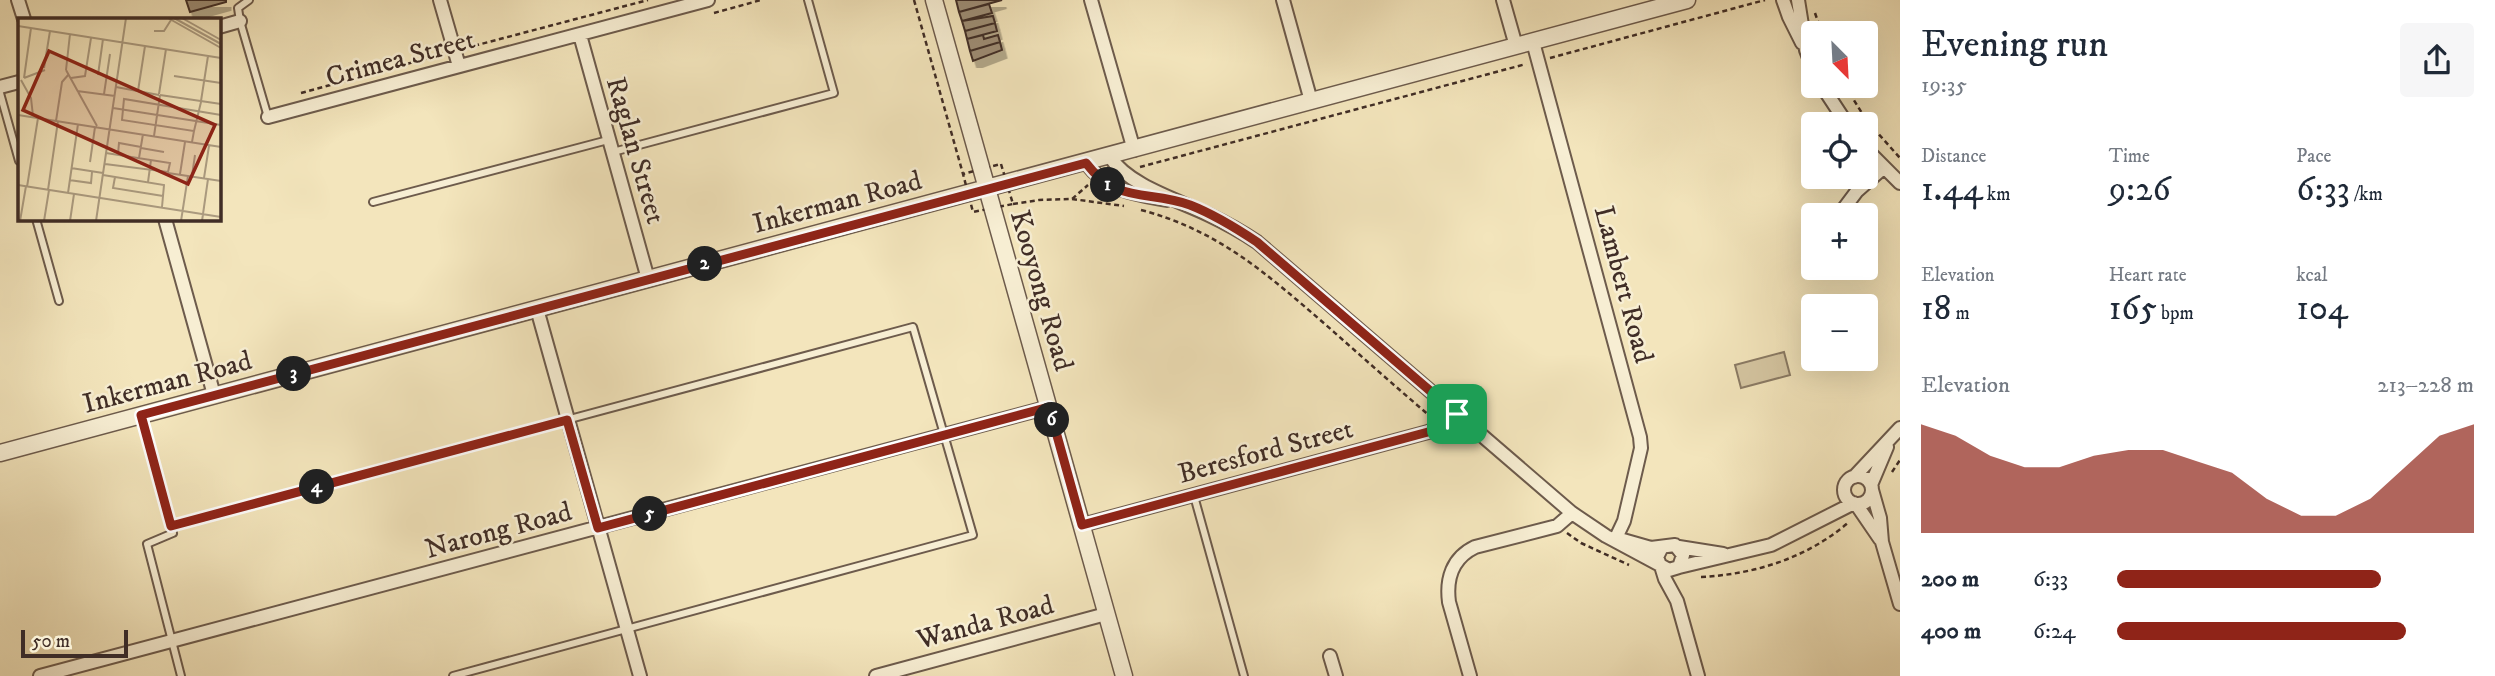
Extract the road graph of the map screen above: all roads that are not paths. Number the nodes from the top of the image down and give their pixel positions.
1 (18, 0) edge
2 (246, 0) edge
3 (440, 0) edge
4 (708, 0) edge
5 (808, 0) edge
6 (934, 0) edge
7 (1091, 0) edge
8 (1283, 0) edge
9 (1503, 0) edge
10 (1688, 0) edge
11 (1783, 0) edge
12 (1798, 0) edge
13 (24, 18) edge
14 (240, 21) junction
15 (1801, 21) edge
16 (220, 27) edge
17 (580, 35) junction
18 (1533, 41) junction
19 (1801, 41) edge
20 (1516, 46) junction
21 (459, 66) junction
22 (18, 82) edge
23 (0, 87) edge
24 (0, 93) edge
25 (1311, 101) junction
26 (268, 117) joint
27 (610, 146) junction
28 (1134, 150) junction
29 (18, 157) edge
30 (1110, 157) junction
31 (1878, 162) edge
32 (1086, 163) junction
33 (1883, 168) junction
34 (1900, 183) edge
35 (987, 188) junction
36 (373, 202) dead end
37 (1848, 203) edge
38 (1188, 205) junction
39 (36, 220) edge
40 (165, 220) edge
41 (648, 279) junction
42 (59, 301) dead end
43 (537, 309) junction
44 (214, 395) junction
45 (1049, 407) junction
46 (1457, 414) junction
47 (141, 415) junction
48 (567, 420) junction
49 (1896, 433) edge
50 (944, 436) junction
51 (0, 453) edge
52 (1854, 477) junction
53 (1845, 488) junction
54 (1872, 488) junction
55 (1194, 495) junction
56 (1855, 503) junction
57 (1572, 513) junction
58 (1818, 521) junction
59 (1082, 525) junction
60 (171, 526) junction
61 (598, 528) junction
62 (1615, 540) junction
63 (1882, 542) junction
64 (1662, 547) junction
65 (1679, 547) junction
66 (1729, 555) junction
67 (1661, 566) junction
68 (1678, 567) junction
69 (1677, 601) junction
70 (1900, 604) edge
71 (1106, 614) junction
72 (627, 630) junction
73 (172, 640) junction
74 (1330, 656) dead end
75 (40, 676) edge
76 (181, 676) edge
77 (453, 676) edge
78 (640, 676) edge
79 (876, 676) edge
80 (1124, 676) edge
81 (1244, 676) edge
82 (1336, 676) edge
83 (1470, 676) edge
84 (1698, 676) edge

1 - 13 street
2 - 14 lane
3 - 21 street
4 - 17 street, Crimea Street
5 - 27 lane
6 - 35 street, Kooyong Road
7 - 28 street
8 - 25 street
9 - 20 street
10 - 18 street, Inkerman Road
11 - 19 street
12 - 15 street
14 - 16 street
14 - 26 lane
17 - 21 street, Crimea Street
17 - 27 street, Raglan Street
18 - 20 street, Inkerman Road
18 - 62 street, Lambert Road
20 - 25 street, Inkerman Road
21 - 26 street, Crimea Street
22 - 23 street
24 - 29 lane
25 - 28 street, Inkerman Road
27 - 36 lane
27 - 41 street, Raglan Street
28 - 30 street, Inkerman Road
30 - 32 street, Inkerman Road
30 - 38 street
31 - 33 street
32 - 35 street, Inkerman Road
32 - 38 street
33 - 34 street
33 - 37 street
35 - 41 street, Inkerman Road
35 - 45 street, Kooyong Road
38 - 46 street
39 - 42 lane
40 - 44 street
41 - 43 street, Inkerman Road
43 - 44 street, Inkerman Road
43 - 48 street
44 - 47 street, Inkerman Road
45 - 50 street, Narong Road
45 - 59 street, Kooyong Road
46 - 55 street, Beresford Street
46 - 57 street
47 - 51 street, Inkerman Road
47 - 60 lane
48 - 50 lane
48 - 60 lane
48 - 61 street
49 - 52 street
49 - 54 street
50 - 61 street, Narong Road
50 - 72 lane
52 - 53 street
52 - 54 street
53 - 56 street
53 - 58 street
54 - 56 street
54 - 63 street
55 - 59 street, Beresford Street
55 - 81 lane
56 - 58 street
56 - 63 street
57 - 62 street
57 - 83 street
58 - 66 street
59 - 71 street, Kooyong Road
60 - 73 lane
61 - 72 street
61 - 73 street, Narong Road
62 - 64 street
62 - 67 street
63 - 70 street
64 - 65 street
64 - 67 street
65 - 66 street
65 - 68 street
66 - 68 street
67 - 68 street
67 - 69 street
68 - 69 street
69 - 84 street
71 - 79 street, Wanda Road
71 - 80 street, Kooyong Road
72 - 77 lane
72 - 78 street
73 - 75 street, Narong Road
73 - 76 lane
74 - 82 street

